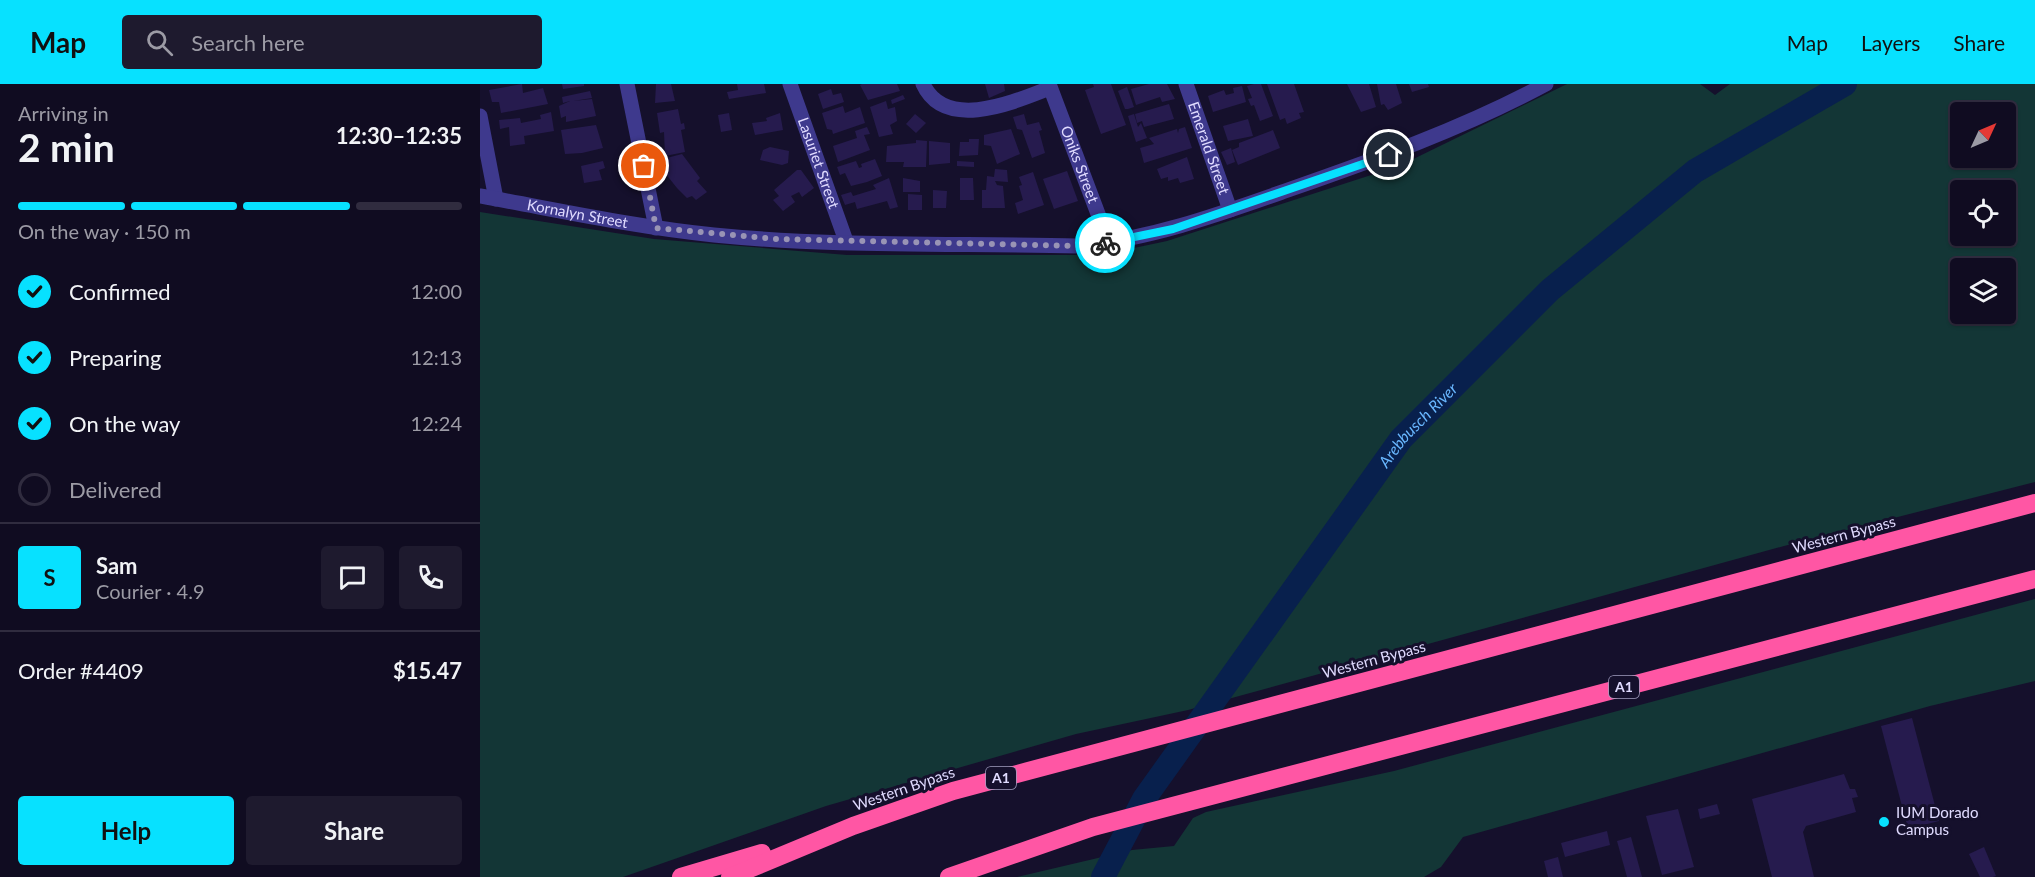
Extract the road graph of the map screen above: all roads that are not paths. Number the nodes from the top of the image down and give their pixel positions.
1 (627, 84) edge
2 (790, 84) edge
3 (922, 84) edge
4 (1186, 84) edge
5 (1546, 84) edge
6 (1049, 86) edge
7 (480, 116) edge
8 (480, 196) edge
9 (496, 199) junction
10 (1230, 210) junction
11 (656, 228) junction
12 (846, 241) junction
13 (1109, 243) junction
14 (2035, 503) edge
15 (2035, 579) edge
16 (853, 826) junction
17 (985, 864) junction
18 (681, 877) edge
19 (730, 877) edge
20 (949, 877) edge
21 (956, 877) edge

1 - 11 street
2 - 12 street, Lasuriet Street
3 - 6 street
4 - 10 street, Emerald Street
5 - 10 street, Kornalyn Street
6 - 13 street, Oniks Street
7 - 9 street
8 - 9 street, Kornalyn Street
9 - 11 street, Kornalyn Street
10 - 13 street, Kornalyn Street
11 - 12 street, Kornalyn Street
12 - 13 street, Kornalyn Street
14 - 16 highway, Western Bypass / A1
15 - 17 highway, A1
16 - 18 highway
16 - 19 highway, Western Bypass / A1
17 - 20 highway, A1
17 - 21 highway

